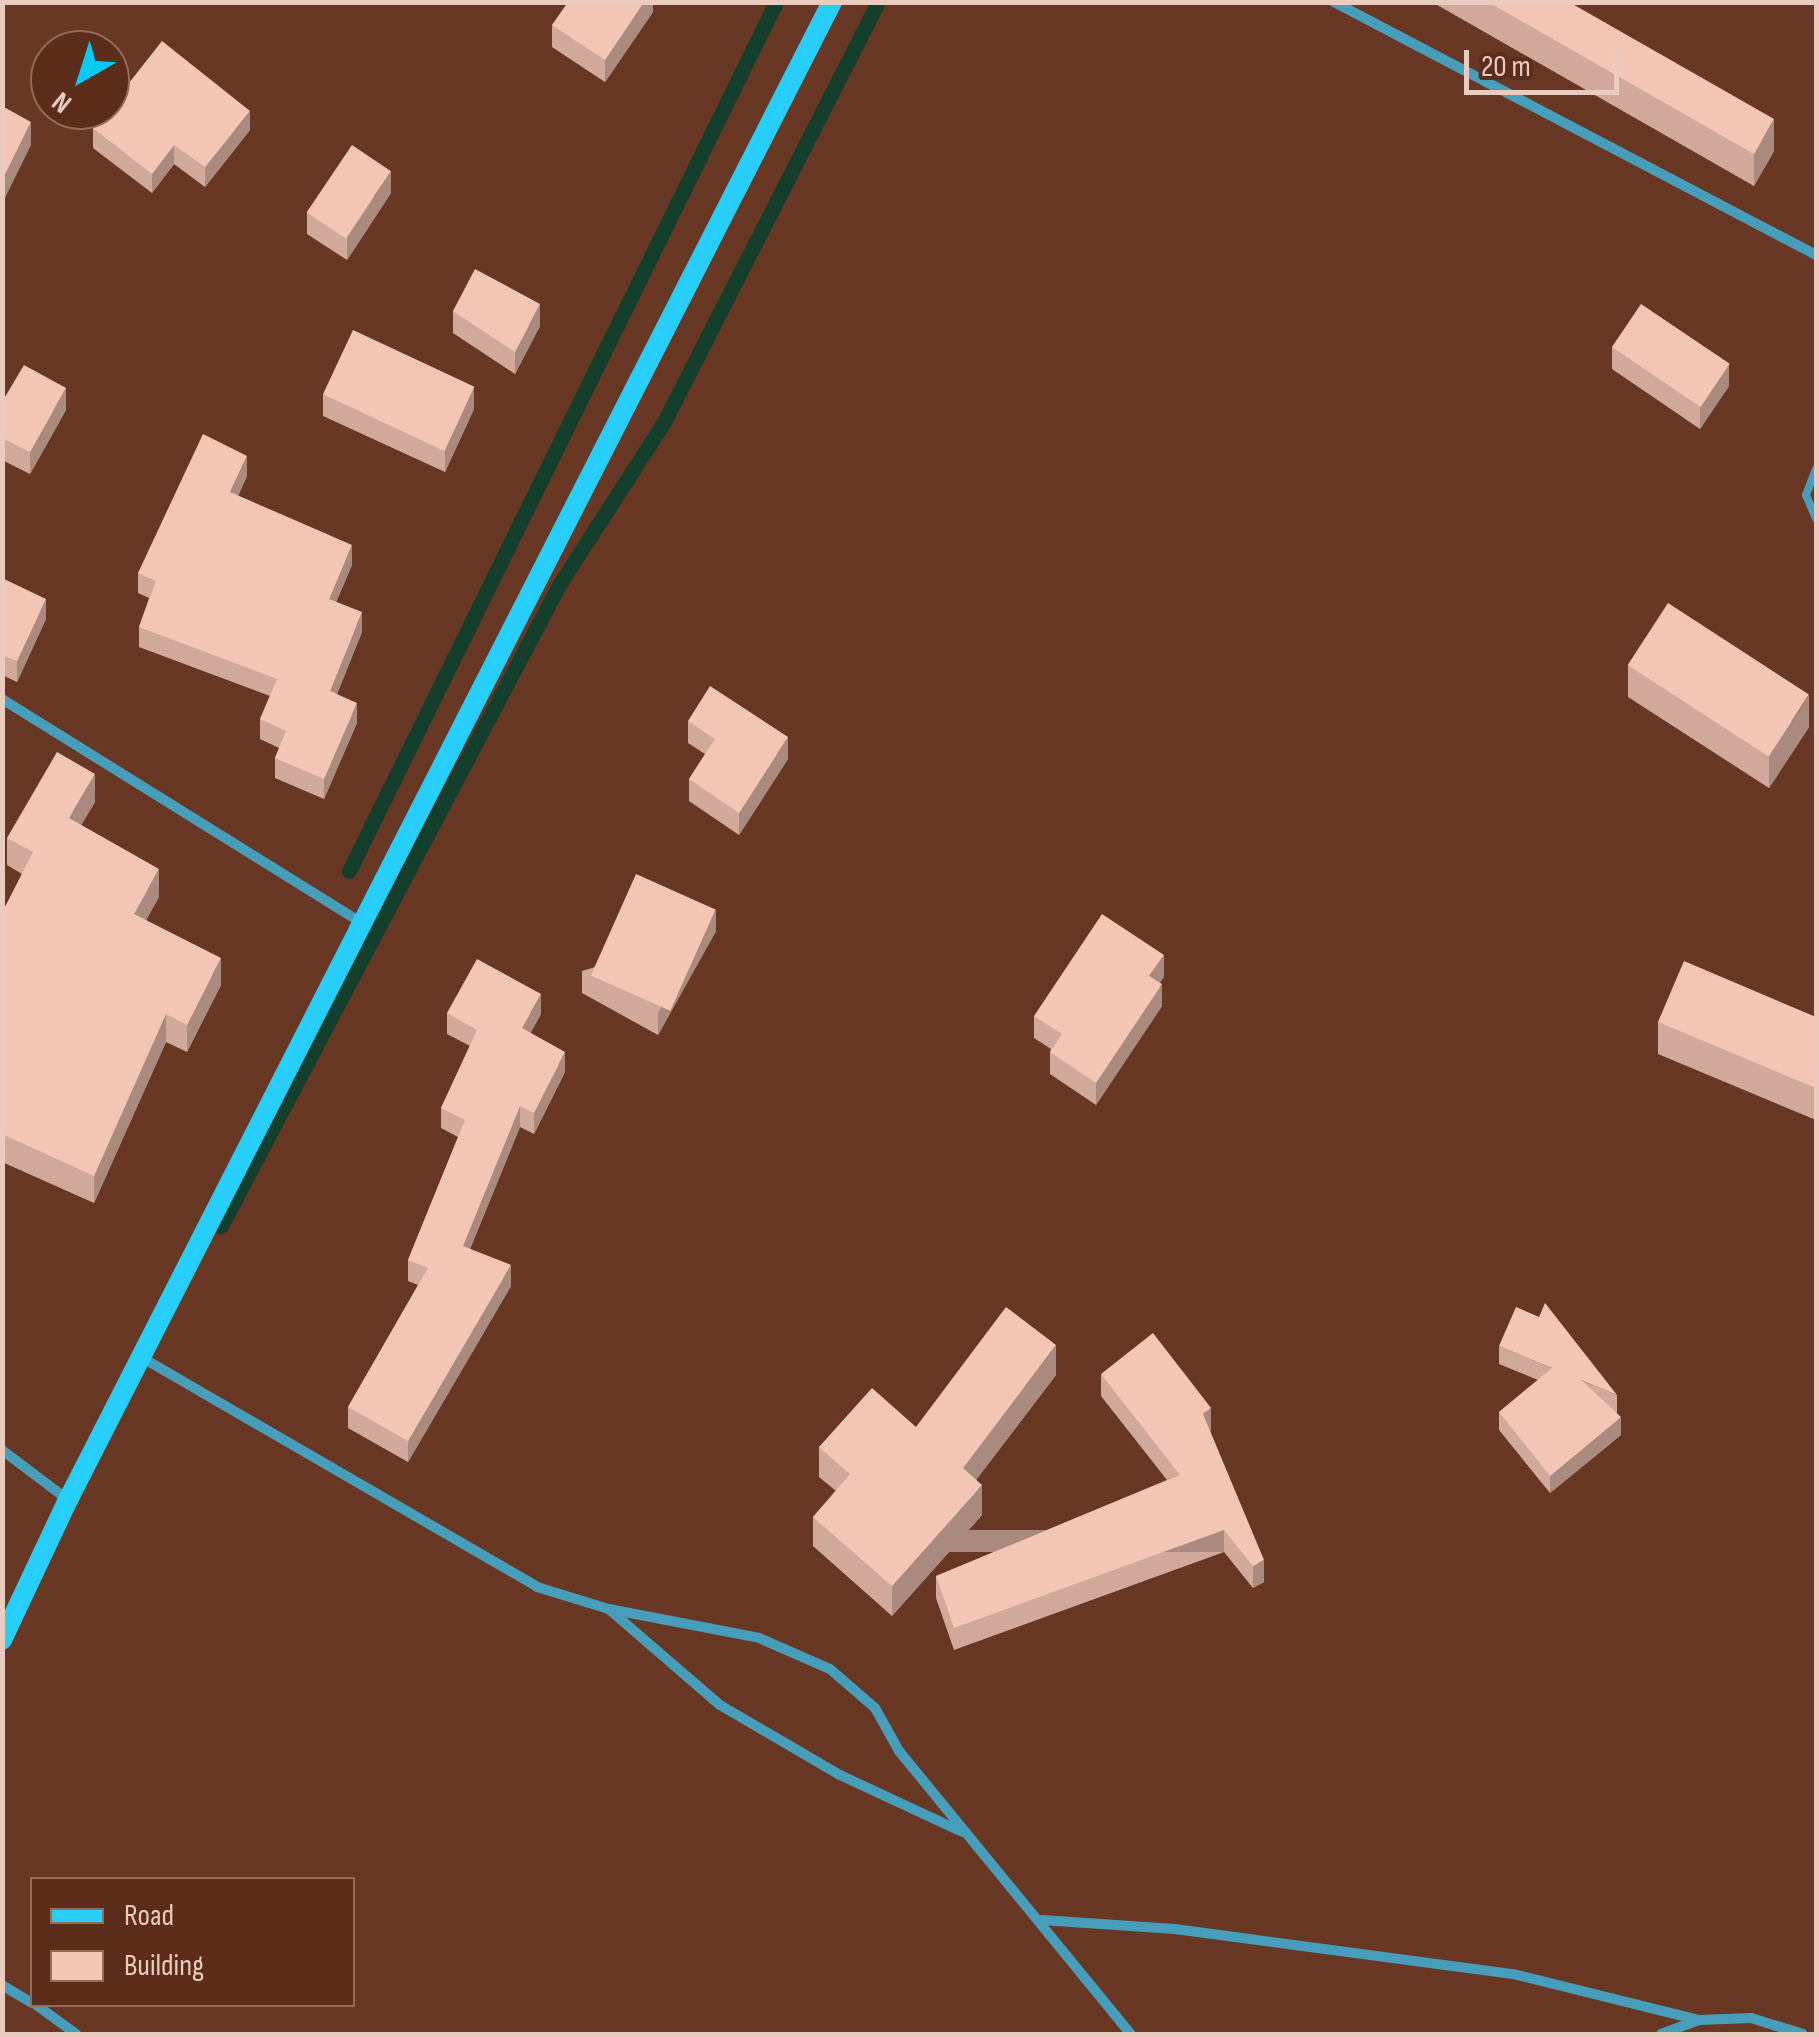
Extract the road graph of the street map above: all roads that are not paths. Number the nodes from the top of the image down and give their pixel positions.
1 (832, 2) edge
2 (1334, 2) edge
3 (1816, 255) edge
4 (1816, 470) edge
5 (1816, 518) edge
6 (2, 699) edge
7 (362, 923) junction
8 (140, 1357) junction
9 (2, 1450) edge
10 (68, 1500) junction
11 (608, 1609) junction
12 (2, 1640) edge
13 (968, 1834) junction
14 (1042, 1920) junction
15 (2, 1986) edge
16 (30, 2002) edge
17 (38, 2007) edge
18 (1699, 2020) junction
19 (76, 2034) edge
20 (1131, 2034) edge
21 (1661, 2034) edge
22 (1804, 2034) edge

1 - 7 main road
2 - 3 street
4 - 5 lane
6 - 7 street
7 - 8 main road
8 - 10 main road
8 - 11 street
9 - 10 street
10 - 12 main road
11 - 13 street
11 - 13 street
13 - 14 street
14 - 18 street
14 - 20 street
15 - 16 street
17 - 19 street
18 - 21 street
18 - 22 street

